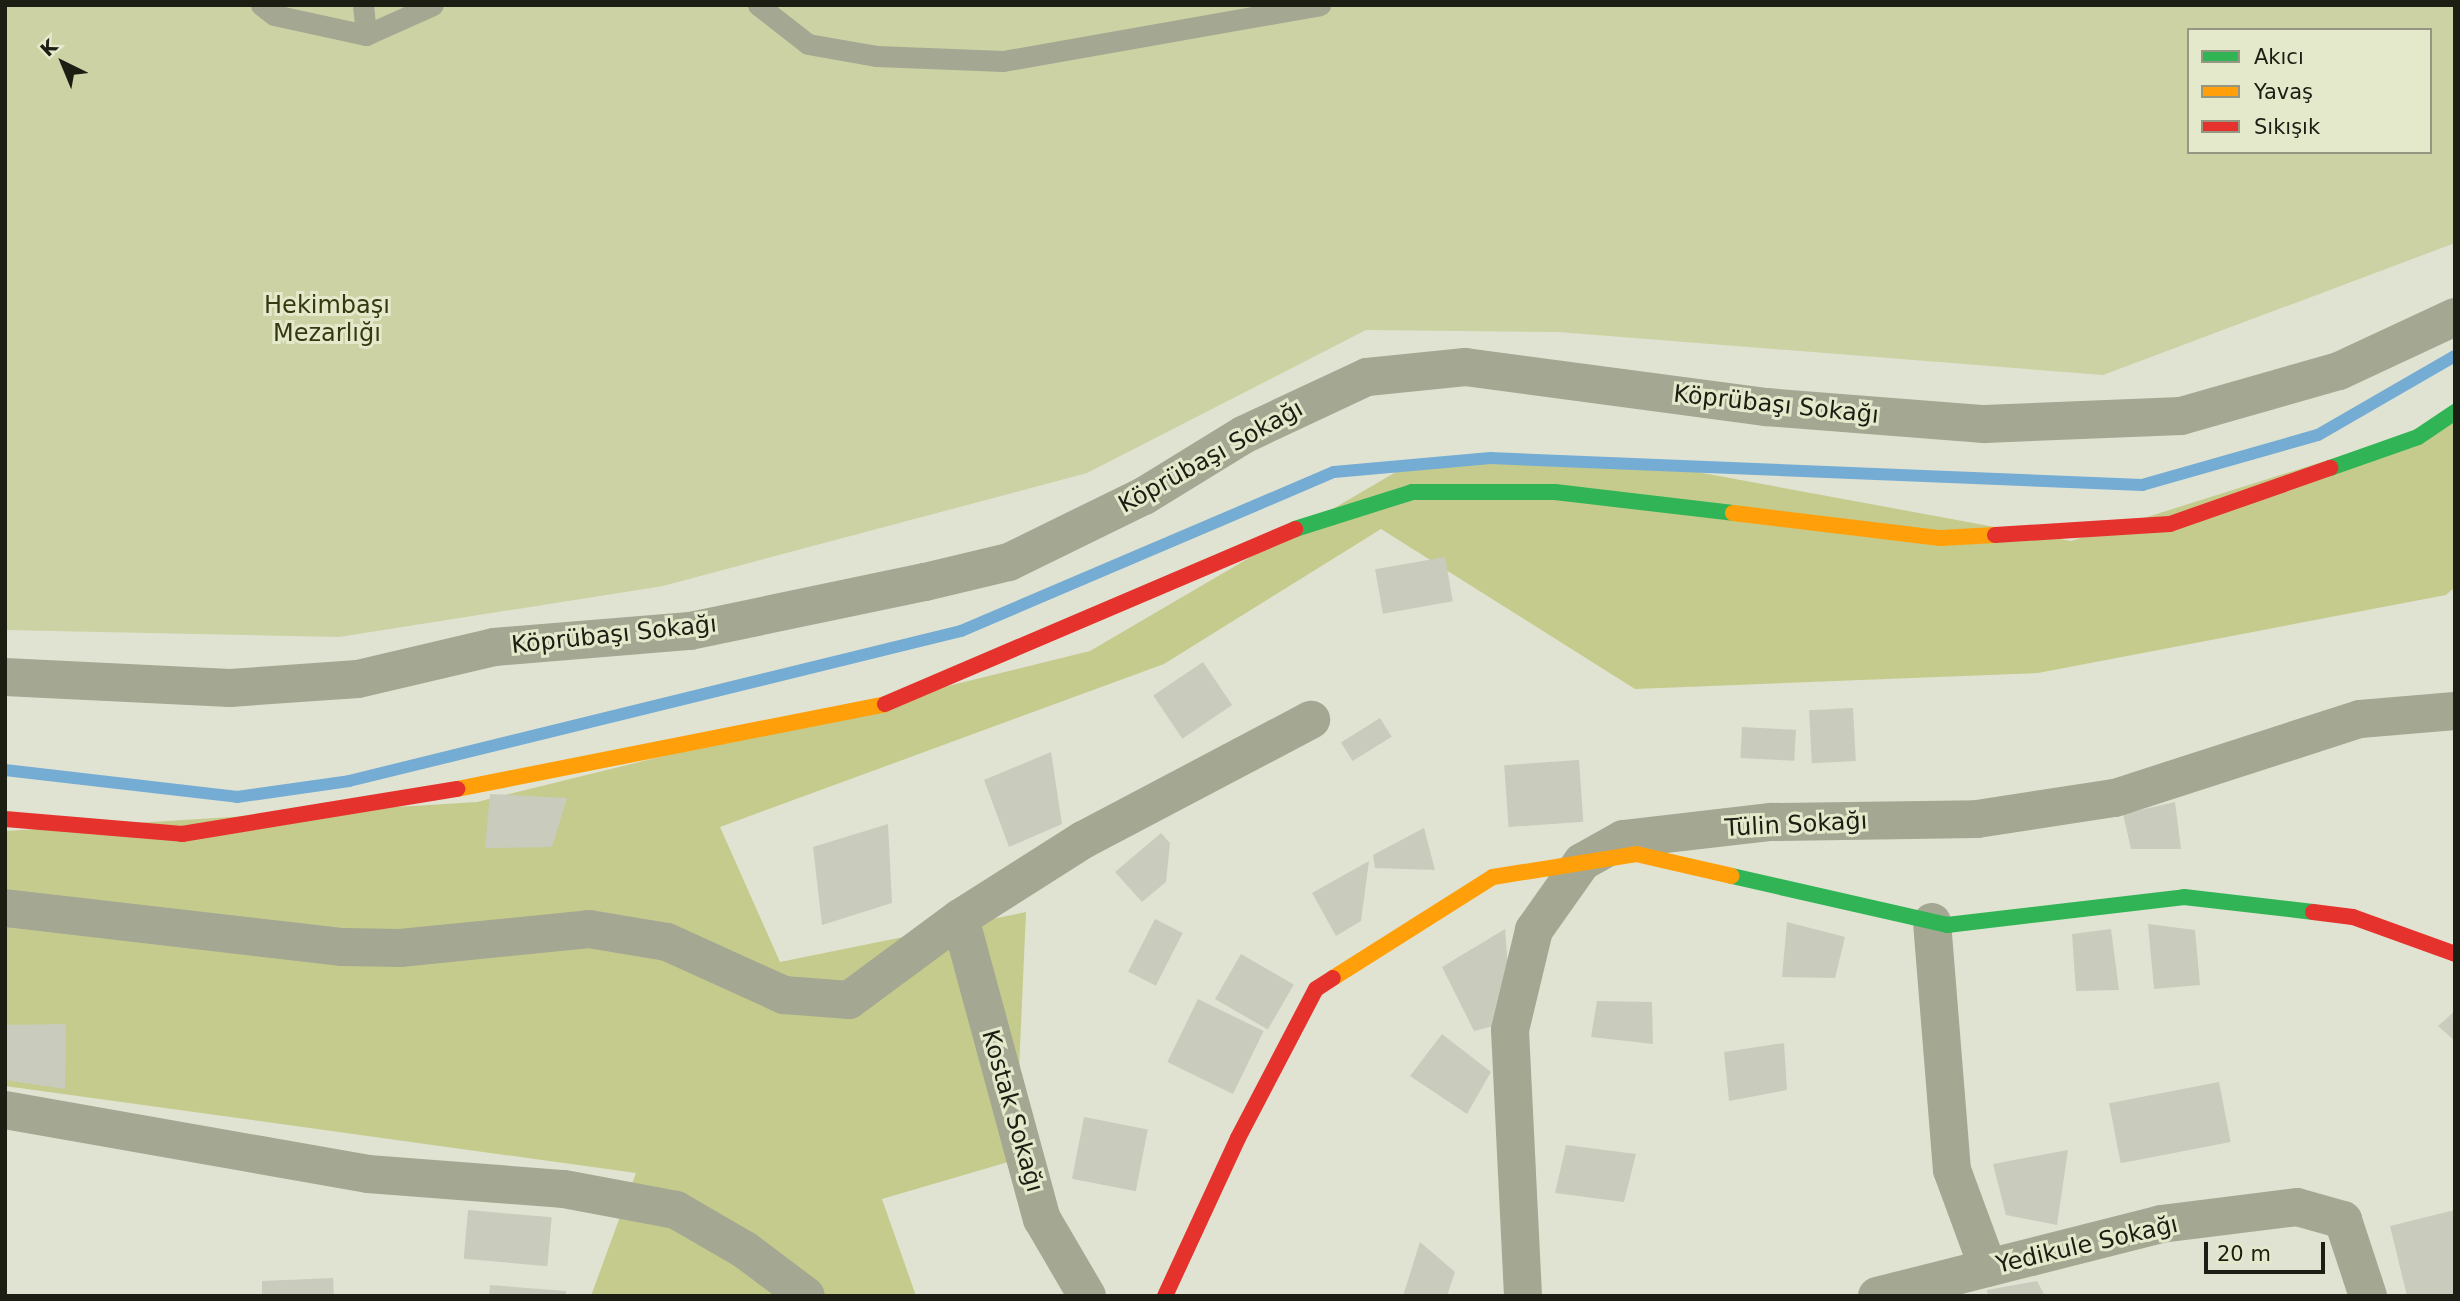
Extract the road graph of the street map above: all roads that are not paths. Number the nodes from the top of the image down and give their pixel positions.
1 (261, 5) edge
2 (363, 5) edge
3 (433, 5) edge
4 (758, 5) edge
5 (1320, 5) edge
6 (366, 35) junction
7 (2455, 317) edge
8 (2455, 412) edge
9 (5, 677) edge
10 (2455, 711) edge
11 (1311, 720) dead end
12 (5, 819) edge
13 (1582, 862) junction
14 (5, 908) edge
15 (960, 918) junction
16 (1932, 922) junction
17 (2455, 954) edge
18 (5, 1110) edge
19 (1988, 1268) junction
20 (806, 1296) edge
21 (1087, 1296) edge
22 (1165, 1296) edge
23 (1524, 1296) edge
24 (1877, 1296) edge
25 (2368, 1296) edge

1 - 6 lane
2 - 6 lane
3 - 6 lane
4 - 5 lane
7 - 9 street, Köprübaşı Sokağı
8 - 12 street
10 - 13 street, Tülin Sokağı
11 - 15 street
13 - 16 street
13 - 22 street
13 - 23 street, Tülin Sokağı
14 - 15 street
15 - 21 street, Kostak Sokağı
16 - 17 street
16 - 19 street
18 - 20 street
19 - 24 street, Yedikule Sokağı
19 - 25 street, Yedikule Sokağı

